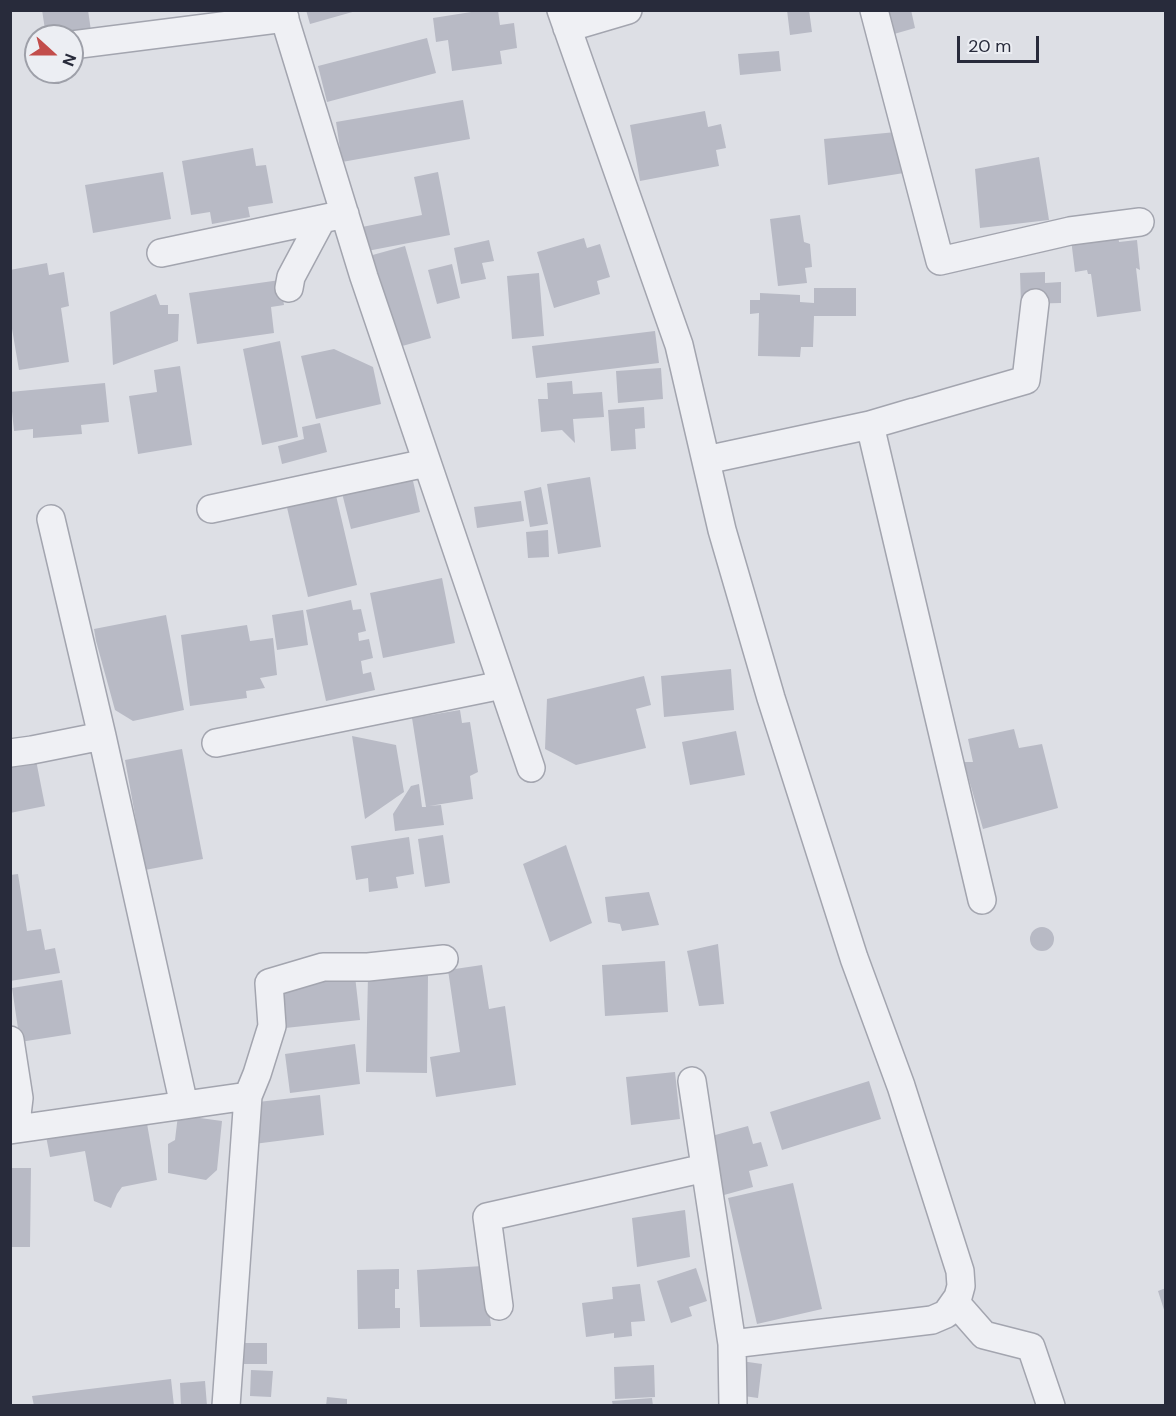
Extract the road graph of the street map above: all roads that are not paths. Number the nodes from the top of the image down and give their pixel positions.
1 (628, 10) edge
2 (874, 10) edge
3 (284, 14) edge
4 (564, 19) edge
5 (84, 43) edge
6 (333, 217) junction
7 (1140, 222) dead end
8 (162, 253) dead end
9 (289, 288) dead end
10 (1035, 303) dead end
11 (914, 412) dead end
12 (870, 425) junction
13 (706, 460) junction
14 (426, 463) junction
15 (211, 509) dead end
16 (51, 519) dead end
17 (502, 685) junction
18 (102, 736) junction
19 (216, 743) dead end
20 (10, 753) edge
21 (531, 768) dead end
22 (982, 900) dead end
23 (444, 959) dead end
24 (10, 1040) edge
25 (692, 1081) dead end
26 (248, 1096) junction
27 (184, 1105) junction
28 (10, 1127) edge
29 (705, 1168) junction
30 (955, 1302) junction
31 (499, 1306) dead end
32 (732, 1344) junction
33 (226, 1406) edge
34 (733, 1406) edge
35 (1051, 1406) edge

1 - 4 street
2 - 7 street
3 - 5 street
3 - 6 street
4 - 13 street
6 - 8 street
6 - 9 street
6 - 14 street
10 - 12 street
11 - 12 street
12 - 13 street
12 - 22 street
13 - 30 street
14 - 15 street
14 - 17 street
16 - 18 street
17 - 19 street
17 - 21 street
18 - 20 street
18 - 27 street
23 - 26 street
24 - 28 street
25 - 29 street
26 - 27 street
26 - 33 street
27 - 28 street
29 - 31 street
29 - 32 street
30 - 32 street
30 - 35 street
32 - 34 street

